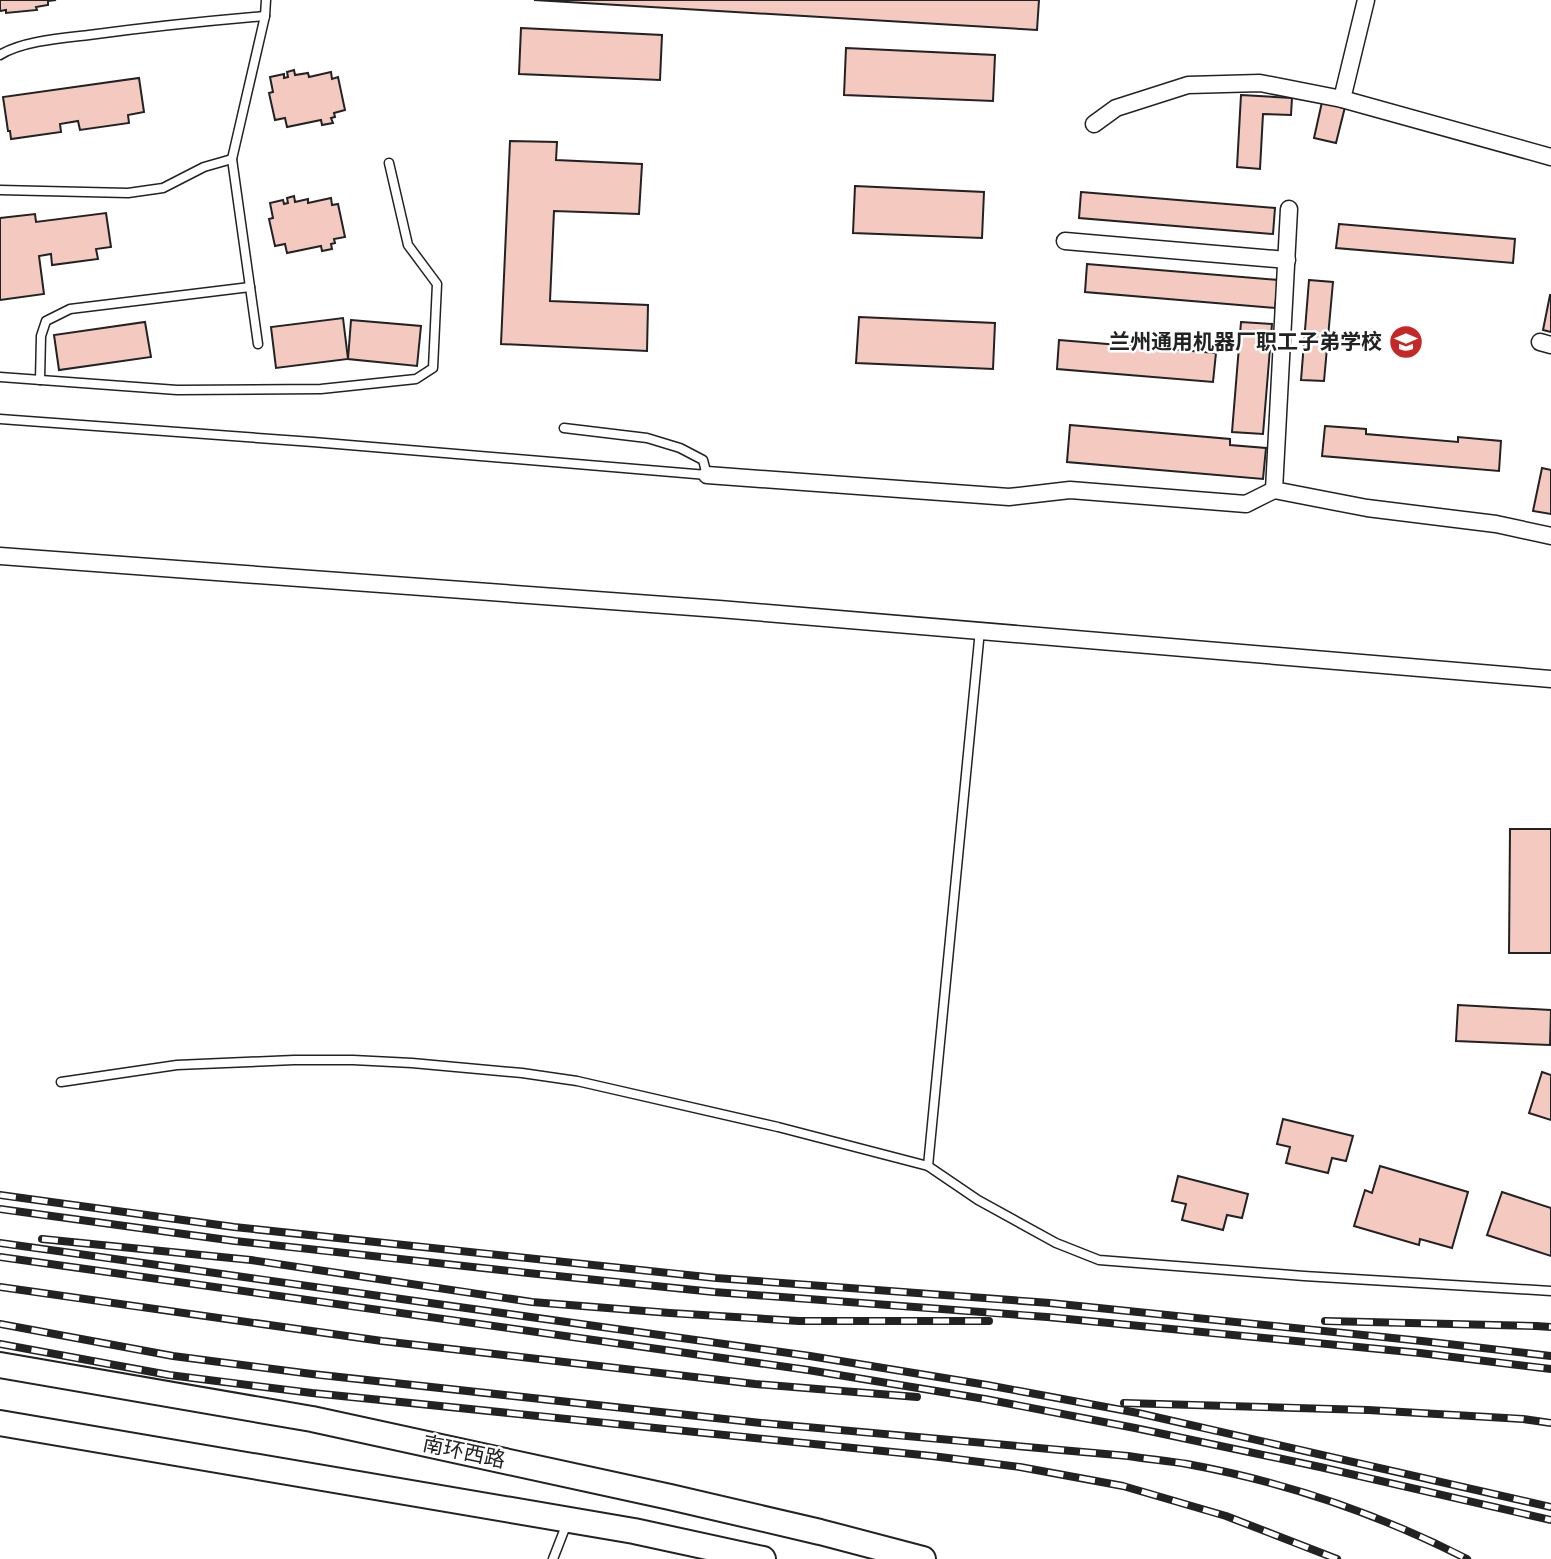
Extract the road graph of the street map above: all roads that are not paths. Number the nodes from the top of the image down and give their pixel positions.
1 (266, 0) edge
2 (1366, 0) edge
3 (265, 16) junction
4 (0, 55) edge
5 (1342, 99) junction
6 (1094, 124) dead end
7 (1551, 157) edge
8 (232, 159) junction
9 (389, 163) dead end
10 (0, 190) edge
11 (1289, 209) dead end
12 (1065, 241) dead end
13 (1287, 260) junction
14 (250, 287) junction
15 (258, 344) dead end
16 (0, 377) edge
17 (40, 380) junction
18 (0, 419) edge
19 (564, 428) dead end
20 (707, 475) junction
21 (1274, 490) junction
22 (1551, 536) edge
23 (0, 556) edge
24 (980, 631) junction
25 (1551, 679) edge
26 (61, 1082) dead end
27 (928, 1166) junction
28 (1551, 1291) edge
29 (0, 1365) edge
30 (0, 1423) edge
31 (568, 1519) junction
32 (553, 1559) edge
33 (763, 1559) edge
34 (923, 1559) edge

1 - 3 lane
2 - 5 street
3 - 4 lane
3 - 8 lane
5 - 6 street
5 - 7 street
8 - 10 lane
8 - 14 lane
9 - 17 lane
11 - 13 street
12 - 13 street
13 - 21 street
14 - 15 lane
14 - 17 lane
16 - 17 lane
18 - 20 lane
19 - 20 lane
20 - 21 street
21 - 22 street
23 - 24 street
24 - 25 street
24 - 27 lane
26 - 27 lane
27 - 28 lane
29 - 34 highway, 南环西路
30 - 31 highway
31 - 32 lane
31 - 33 highway

